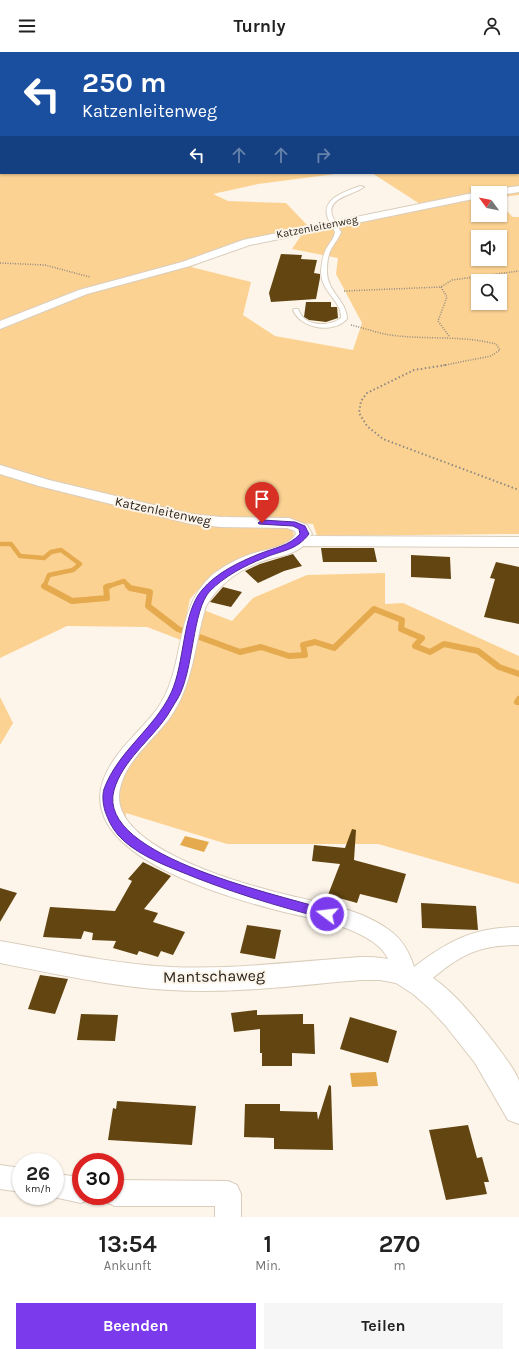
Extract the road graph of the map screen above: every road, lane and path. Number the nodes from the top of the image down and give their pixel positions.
1 (362, 187) dead end
2 (519, 189) edge
3 (507, 191) edge
4 (471, 196) edge
5 (332, 224) junction
6 (0, 263) edge
7 (519, 271) edge
8 (110, 284) junction
9 (441, 287) junction
10 (329, 292) junction
11 (296, 310) dead end
12 (341, 323) junction
13 (0, 325) edge
14 (449, 337) junction
15 (0, 469) edge
16 (519, 490) edge
17 (300, 541) junction
18 (519, 542) edge
19 (519, 936) edge
20 (0, 952) edge
21 (409, 977) junction
22 (519, 1110) edge
23 (0, 1177) edge
24 (12, 1179) edge
25 (124, 1193) edge
26 (228, 1217) edge

1 - 5 lane
2 - 3 street
4 - 5 street, Katzenleitenweg
5 - 8 street, Katzenleitenweg
5 - 10 lane
6 - 8 path
7 - 9 path
8 - 13 street, Katzenleitenweg
9 - 10 path
9 - 14 path
10 - 12 lane
11 - 12 lane
12 - 14 path
14 - 16 path
15 - 17 street, Katzenleitenweg
17 - 18 street
17 - 21 street
19 - 21 street
20 - 21 street, Mantschaweg
21 - 22 street
23 - 24 street
25 - 26 street

